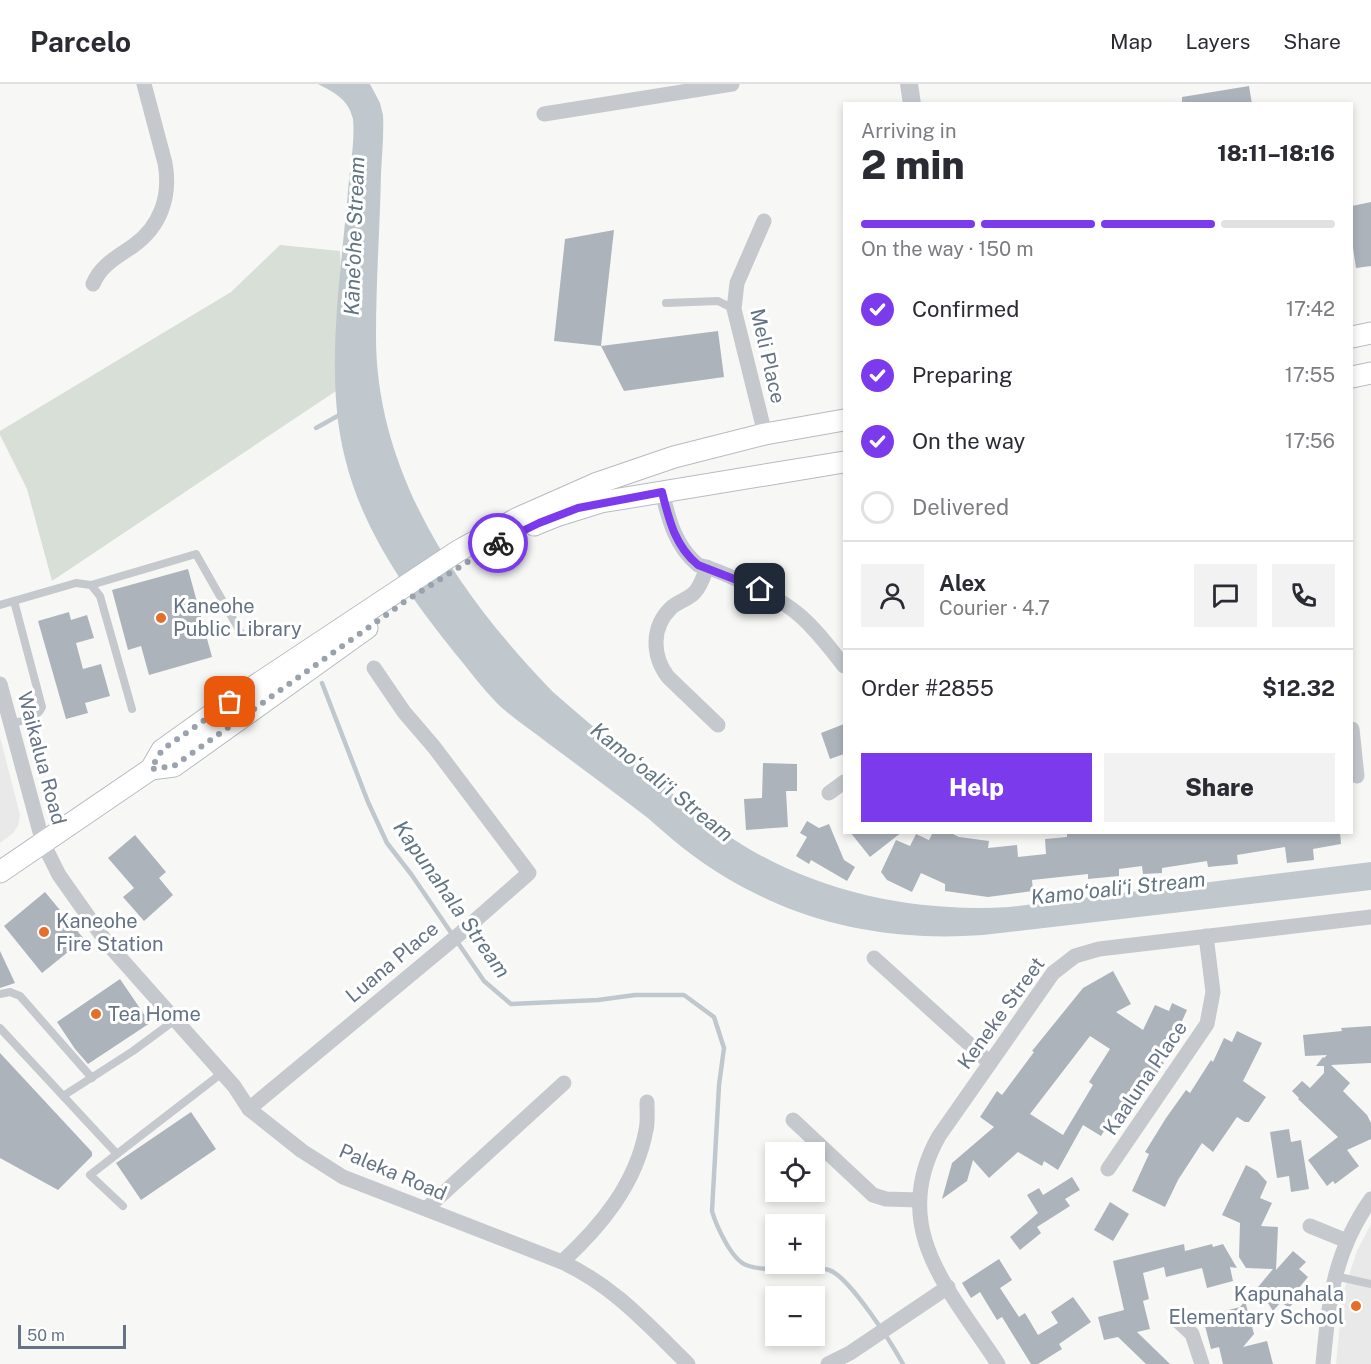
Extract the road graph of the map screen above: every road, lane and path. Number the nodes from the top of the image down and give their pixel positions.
1 (144, 84) edge
2 (732, 84) edge
3 (909, 84) edge
4 (912, 102) edge
5 (544, 114) dead end
6 (764, 220) dead end
7 (93, 284) dead end
8 (666, 303) dead end
9 (734, 309) junction
10 (1371, 333) edge
11 (1353, 337) edge
12 (1371, 373) edge
13 (1353, 377) edge
14 (843, 420) edge
15 (765, 434) junction
16 (662, 461) junction
17 (843, 462) edge
18 (662, 492) junction
19 (459, 558) junction
20 (707, 567) junction
21 (91, 585) junction
22 (14, 601) junction
23 (0, 605) edge
24 (242, 635) dead end
25 (843, 665) edge
26 (374, 668) dead end
27 (0, 684) edge
28 (2, 702) edge
29 (132, 709) dead end
30 (11, 724) junction
31 (718, 725) dead end
32 (1353, 735) edge
33 (1360, 776) edge
34 (843, 783) edge
35 (830, 794) dead end
36 (43, 843) junction
37 (0, 872) edge
38 (1371, 917) edge
39 (1206, 936) junction
40 (874, 958) dead end
41 (0, 994) edge
42 (175, 1020) junction
43 (0, 1028) edge
44 (990, 1063) junction
45 (222, 1073) junction
46 (92, 1078) junction
47 (564, 1083) dead end
48 (63, 1096) junction
49 (647, 1102) dead end
50 (249, 1108) junction
51 (793, 1120) dead end
52 (117, 1154) junction
53 (1108, 1169) dead end
54 (1371, 1199) edge
55 (919, 1200) junction
56 (123, 1206) dead end
57 (426, 1209) junction
58 (1310, 1226) dead end
59 (1347, 1241) junction
60 (562, 1262) junction
61 (1335, 1276) junction
62 (1371, 1284) edge
63 (948, 1287) junction
64 (1175, 1318) dead end
65 (688, 1364) edge
66 (828, 1364) edge
67 (998, 1364) edge
68 (1202, 1364) edge
69 (1323, 1364) edge

1 - 7 street
2 - 5 street
3 - 4 street
6 - 9 street, Meli Place
8 - 9 lane
9 - 15 street, Meli Place
10 - 11 main road
12 - 13 main road
14 - 15 main road
15 - 16 main road
16 - 18 main road
16 - 19 main road
17 - 18 main road
18 - 19 main road
18 - 20 street
19 - 36 main road
20 - 25 street
20 - 31 street
21 - 22 lane
21 - 24 lane
21 - 29 lane
22 - 23 lane
22 - 30 lane
26 - 50 street, Luana Place
27 - 28 street, Waikalua Road
28 - 30 street, Waikalua Road
30 - 36 street, Waikalua Road
32 - 33 street
34 - 35 street
36 - 37 main road
36 - 42 street, Paleka Road
38 - 39 street, Keneke Street
39 - 44 street, Keneke Street
39 - 53 street, Kaaluna Place
40 - 44 street
41 - 46 lane
42 - 45 street, Paleka Road
42 - 46 lane
43 - 48 lane
44 - 55 street, Keneke Street
45 - 50 street, Paleka Road
45 - 52 lane
46 - 48 lane
47 - 57 street
48 - 52 lane
49 - 60 street
50 - 57 street, Paleka Road
51 - 55 street
52 - 56 lane
54 - 59 street
55 - 63 street, Keneke Street
57 - 60 street, Paleka Road
58 - 59 street
59 - 61 street
60 - 65 street, Paleka Road
61 - 62 lane
61 - 69 street
63 - 66 street
63 - 67 street, Keneke Street
64 - 68 street

